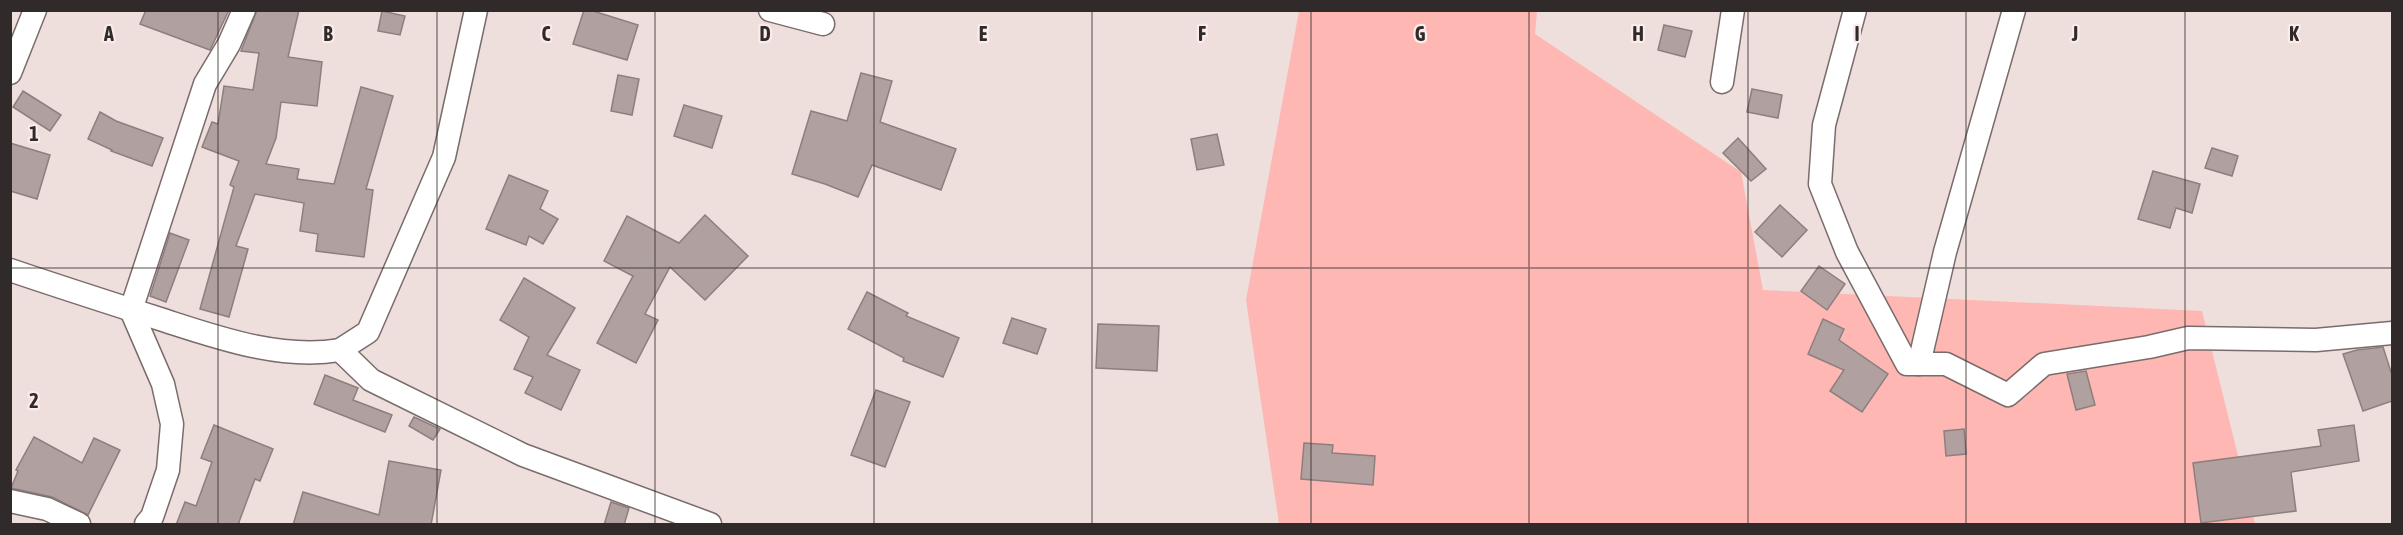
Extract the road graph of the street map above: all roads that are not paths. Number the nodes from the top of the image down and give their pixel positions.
1 (35, 10) edge
2 (244, 10) edge
3 (476, 10) edge
4 (770, 10) edge
5 (1733, 10) edge
6 (1855, 10) edge
7 (2014, 10) edge
8 (823, 24) dead end
9 (10, 73) edge
10 (1722, 82) dead end
11 (10, 270) edge
12 (131, 310) junction
13 (2392, 333) edge
14 (339, 350) junction
15 (1920, 364) junction
16 (10, 501) edge
17 (79, 525) edge
18 (146, 525) edge
19 (710, 525) edge

1 - 9 street
2 - 12 street
3 - 14 street
4 - 8 street
5 - 10 street
6 - 15 street
7 - 15 street
11 - 12 street
12 - 14 street
12 - 18 street
13 - 15 street
14 - 19 street
16 - 17 street

